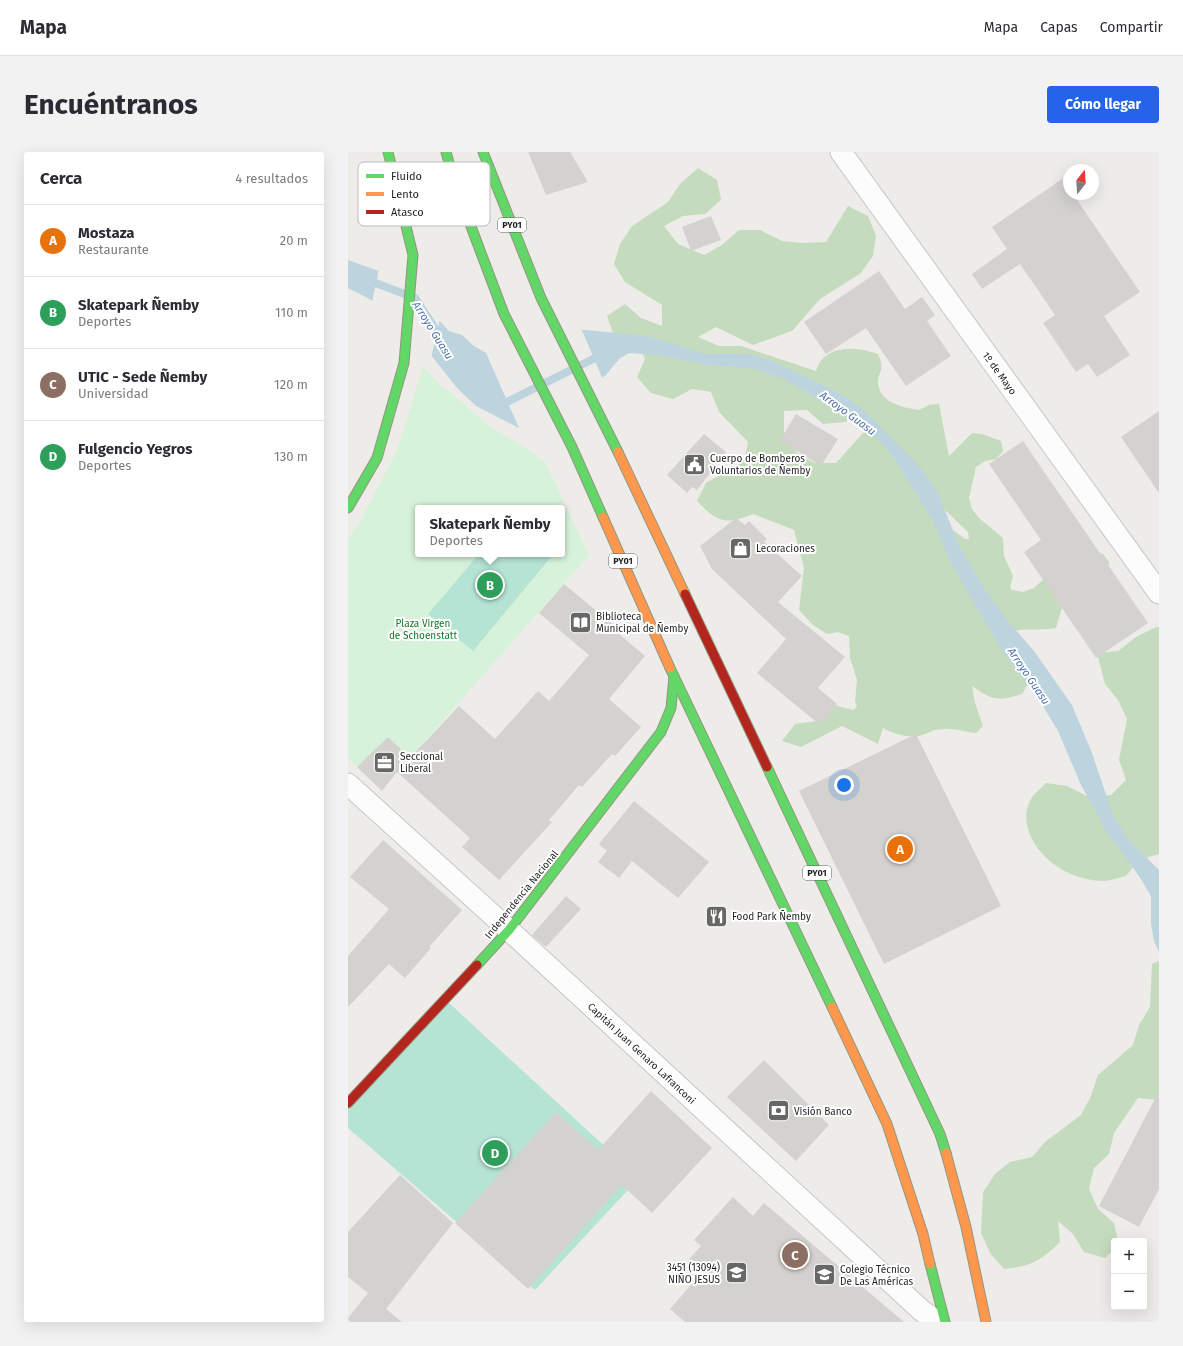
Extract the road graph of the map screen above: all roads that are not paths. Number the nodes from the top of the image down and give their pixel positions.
1 (388, 152) edge
2 (446, 152) edge
3 (483, 152) edge
4 (841, 152) edge
5 (390, 162) edge
6 (449, 162) edge
7 (487, 162) edge
8 (490, 170) edge
9 (406, 226) edge
10 (471, 226) edge
11 (348, 508) edge
12 (1159, 593) edge
13 (674, 676) junction
14 (348, 784) edge
15 (509, 930) junction
16 (348, 1103) edge
17 (937, 1322) edge
18 (945, 1322) edge
19 (986, 1322) edge

1 - 5 main road
2 - 6 main road, PY01
3 - 7 main road, PY01
4 - 12 street, 1º de Mayo
8 - 19 main road, PY01
9 - 11 main road
10 - 13 main road, PY01
13 - 15 main road, Independencia Nacional
13 - 18 main road, PY01
14 - 15 street, Capitán Juan Genaro Lafranconi
15 - 16 main road, Independencia Nacional
15 - 17 street, Capitán Juan Genaro Lafranconi

